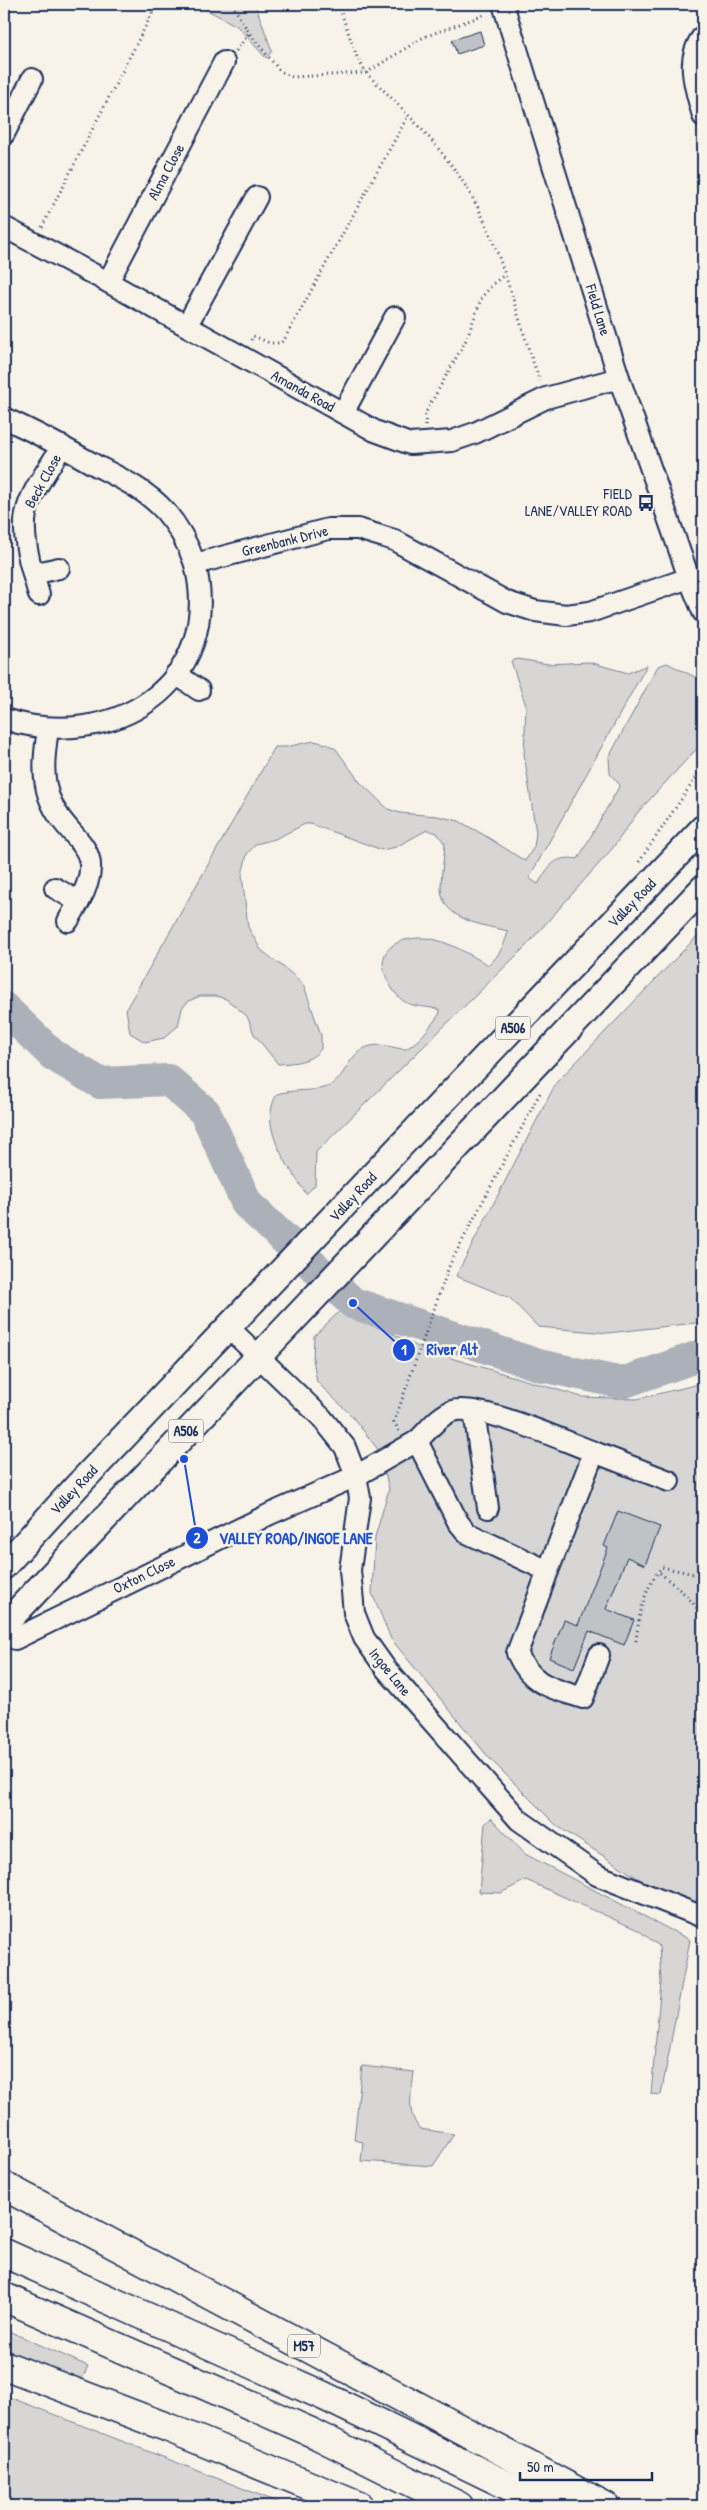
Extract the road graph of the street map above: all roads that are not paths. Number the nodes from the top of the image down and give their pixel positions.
1 (504, 6) edge
2 (703, 36) edge
3 (224, 62) dead end
4 (32, 79) dead end
5 (703, 116) edge
6 (4, 134) edge
7 (257, 197) dead end
8 (4, 228) edge
9 (108, 282) junction
10 (395, 318) dead end
11 (187, 325) junction
12 (620, 378) junction
13 (343, 413) junction
14 (4, 418) edge
15 (62, 446) junction
16 (195, 564) junction
17 (59, 568) dead end
18 (33, 574) junction
19 (689, 578) junction
20 (39, 595) dead end
21 (703, 612) edge
22 (176, 674) junction
23 (199, 690) dead end
24 (4, 719) edge
25 (48, 728) junction
26 (703, 828) edge
27 (55, 888) dead end
28 (703, 888) edge
29 (79, 902) junction
30 (68, 921) dead end
31 (228, 1327) junction
32 (258, 1355) junction
33 (474, 1411) junction
34 (412, 1443) junction
35 (594, 1452) junction
36 (356, 1476) junction
37 (669, 1481) dead end
38 (488, 1508) dead end
39 (4, 1566) edge
40 (548, 1571) junction
41 (9, 1632) edge
42 (599, 1655) dead end
43 (703, 1917) edge
44 (4, 2186) edge
45 (4, 2253) edge
46 (4, 2297) edge
47 (4, 2365) edge
48 (360, 2506) edge
49 (459, 2506) edge
50 (550, 2506) edge
51 (605, 2506) edge

1 - 12 street, Field Lane
2 - 5 street
3 - 9 street, Alma Close
4 - 6 street
7 - 11 street
8 - 9 street, Amanda Road
9 - 11 street, Amanda Road
10 - 13 street
11 - 13 street, Amanda Road
12 - 13 street, Amanda Road
12 - 19 street, Field Lane
14 - 15 street
15 - 16 street
15 - 18 street, Beck Close
16 - 19 street, Greenbank Drive
16 - 22 street
17 - 18 street
18 - 20 street, Beck Close
19 - 21 street, Field Lane
22 - 23 street
22 - 25 street
24 - 25 street
25 - 29 street
26 - 31 main road, Valley Road / A506
27 - 29 street
28 - 32 main road, A506
29 - 30 street
31 - 32 street, Ingoe Lane
31 - 39 main road, Valley Road / A506
32 - 36 street, Ingoe Lane
32 - 41 main road, A506
33 - 34 street, Oxton Close
33 - 35 street
33 - 38 street
34 - 36 street, Oxton Close
34 - 40 street
35 - 37 street
35 - 40 street
36 - 41 street, Oxton Close
36 - 43 street, Ingoe Lane
40 - 42 street
44 - 51 highway, M57
45 - 50 highway, M57
46 - 49 highway
47 - 48 highway

